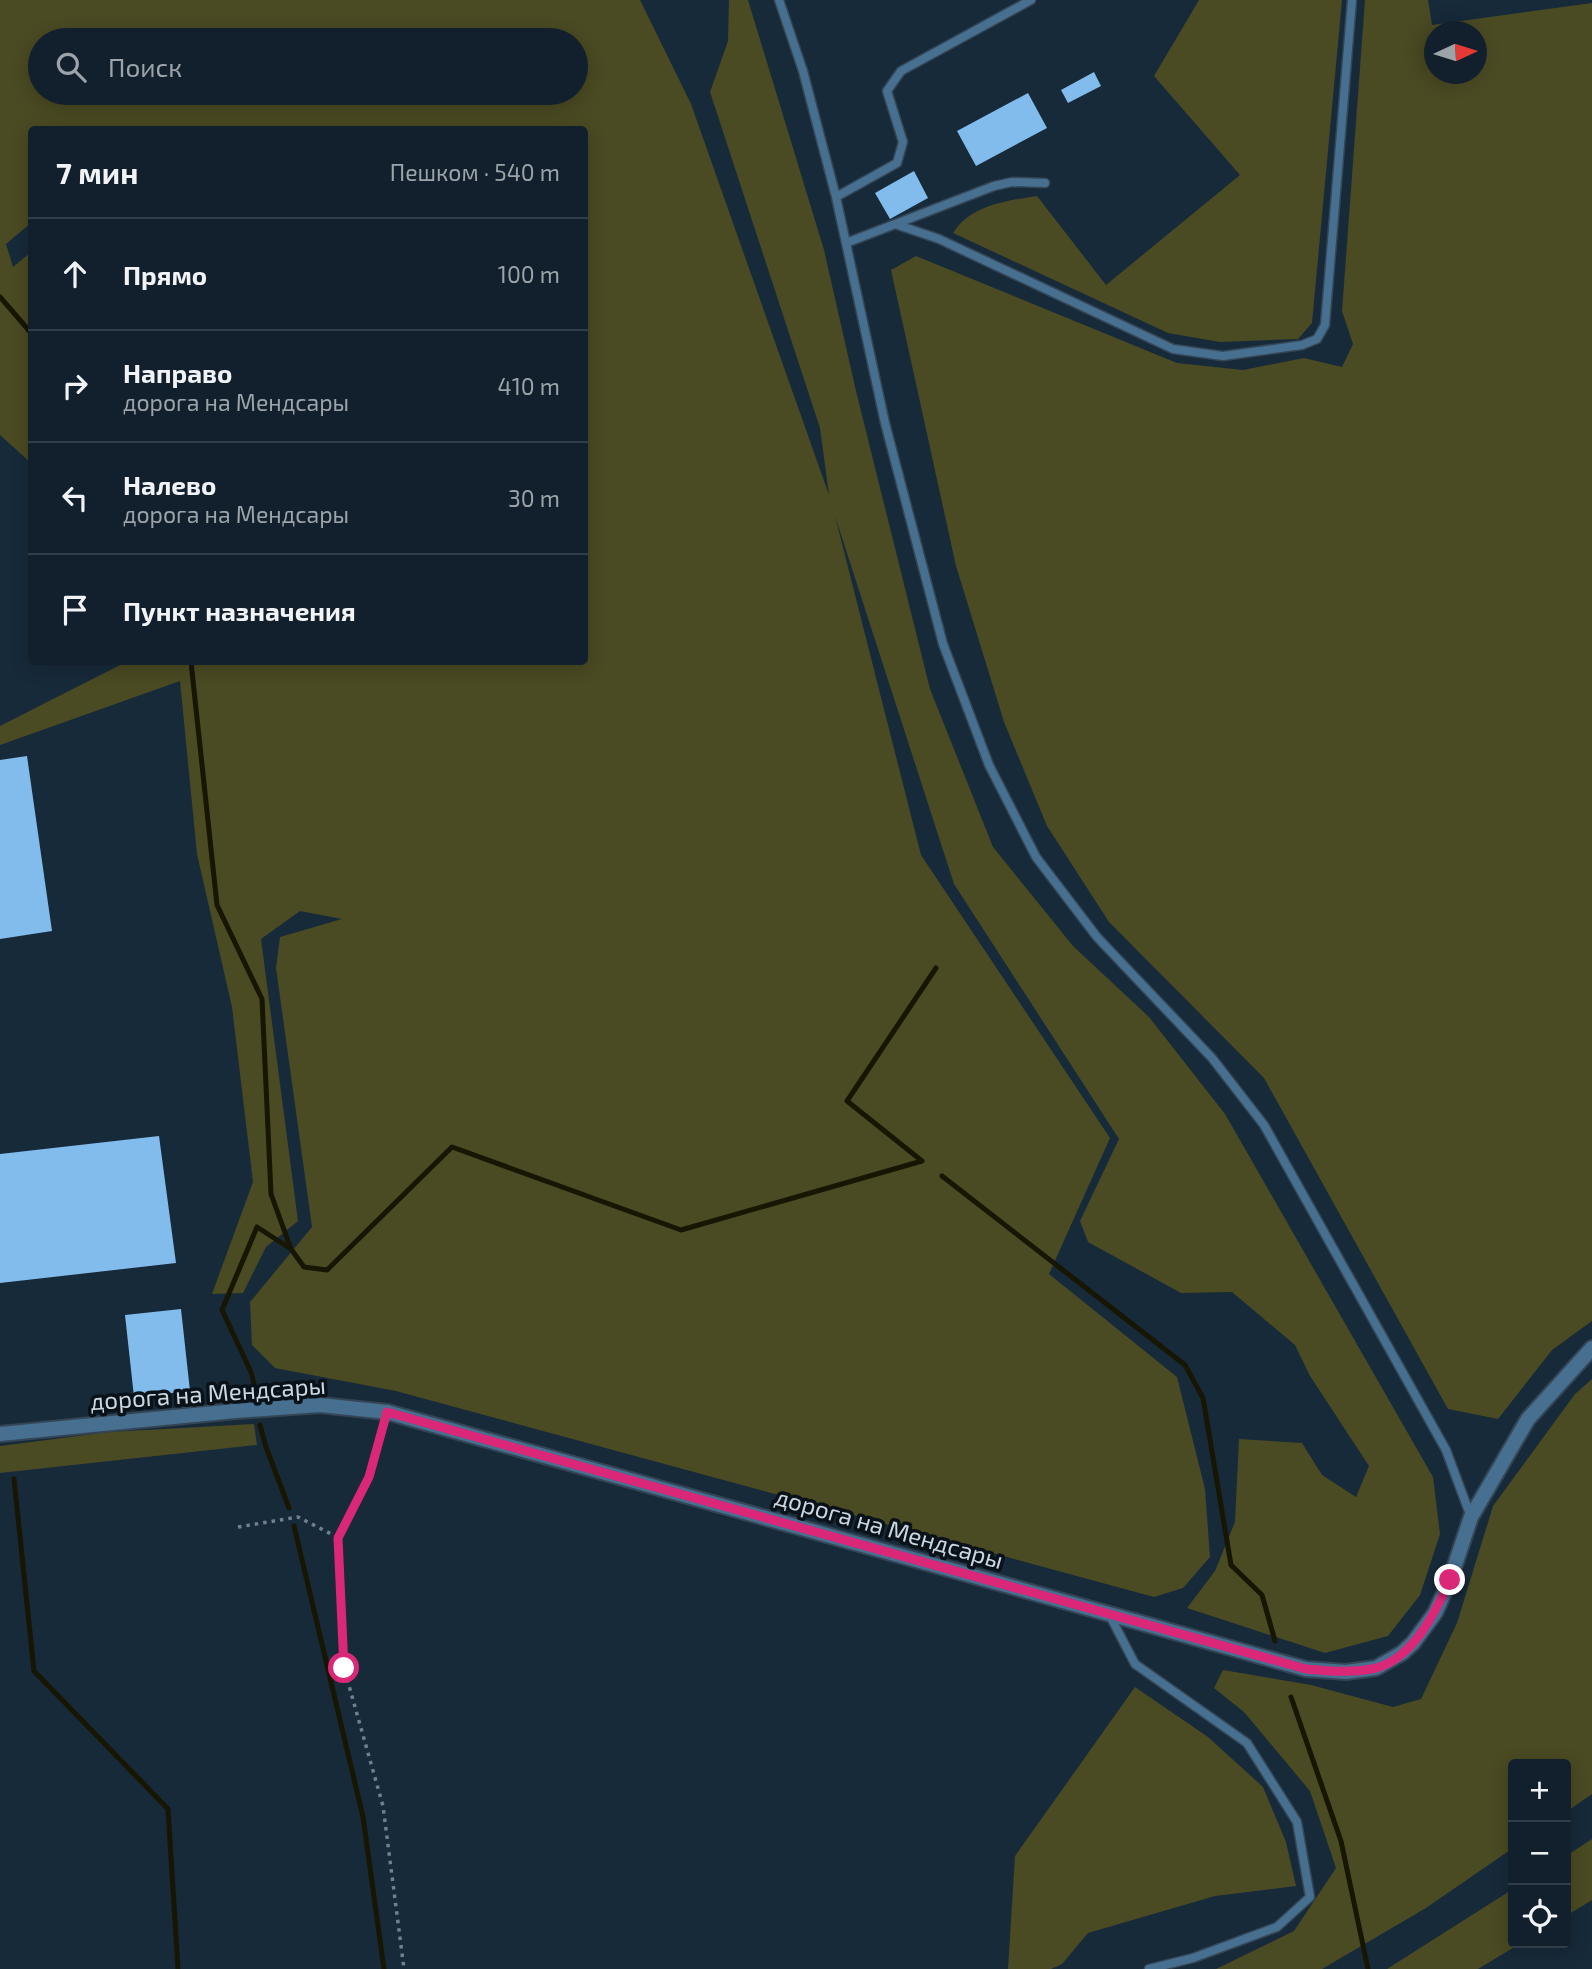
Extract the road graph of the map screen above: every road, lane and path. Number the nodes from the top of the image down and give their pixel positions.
1 (790, 0) edge
2 (1031, 0) edge
3 (1352, 0) edge
4 (780, 2) edge
5 (1045, 183) dead end
6 (836, 197) junction
7 (895, 224) junction
8 (846, 243) junction
9 (1592, 1348) edge
10 (387, 1412) junction
11 (0, 1434) edge
12 (1471, 1517) junction
13 (238, 1527) dead end
14 (338, 1538) junction
15 (1109, 1614) junction
16 (404, 1969) edge
17 (1149, 1969) edge

1 - 4 lane
2 - 6 lane
3 - 7 lane
4 - 6 lane
5 - 7 lane
6 - 8 lane
7 - 8 lane
8 - 12 lane
9 - 12 street, дорога на Мендсары
10 - 11 street, дорога на Мендсары
10 - 14 path
10 - 15 street, дорога на Мендсары
12 - 15 street, дорога на Мендсары
13 - 14 path
14 - 16 path
15 - 17 lane

